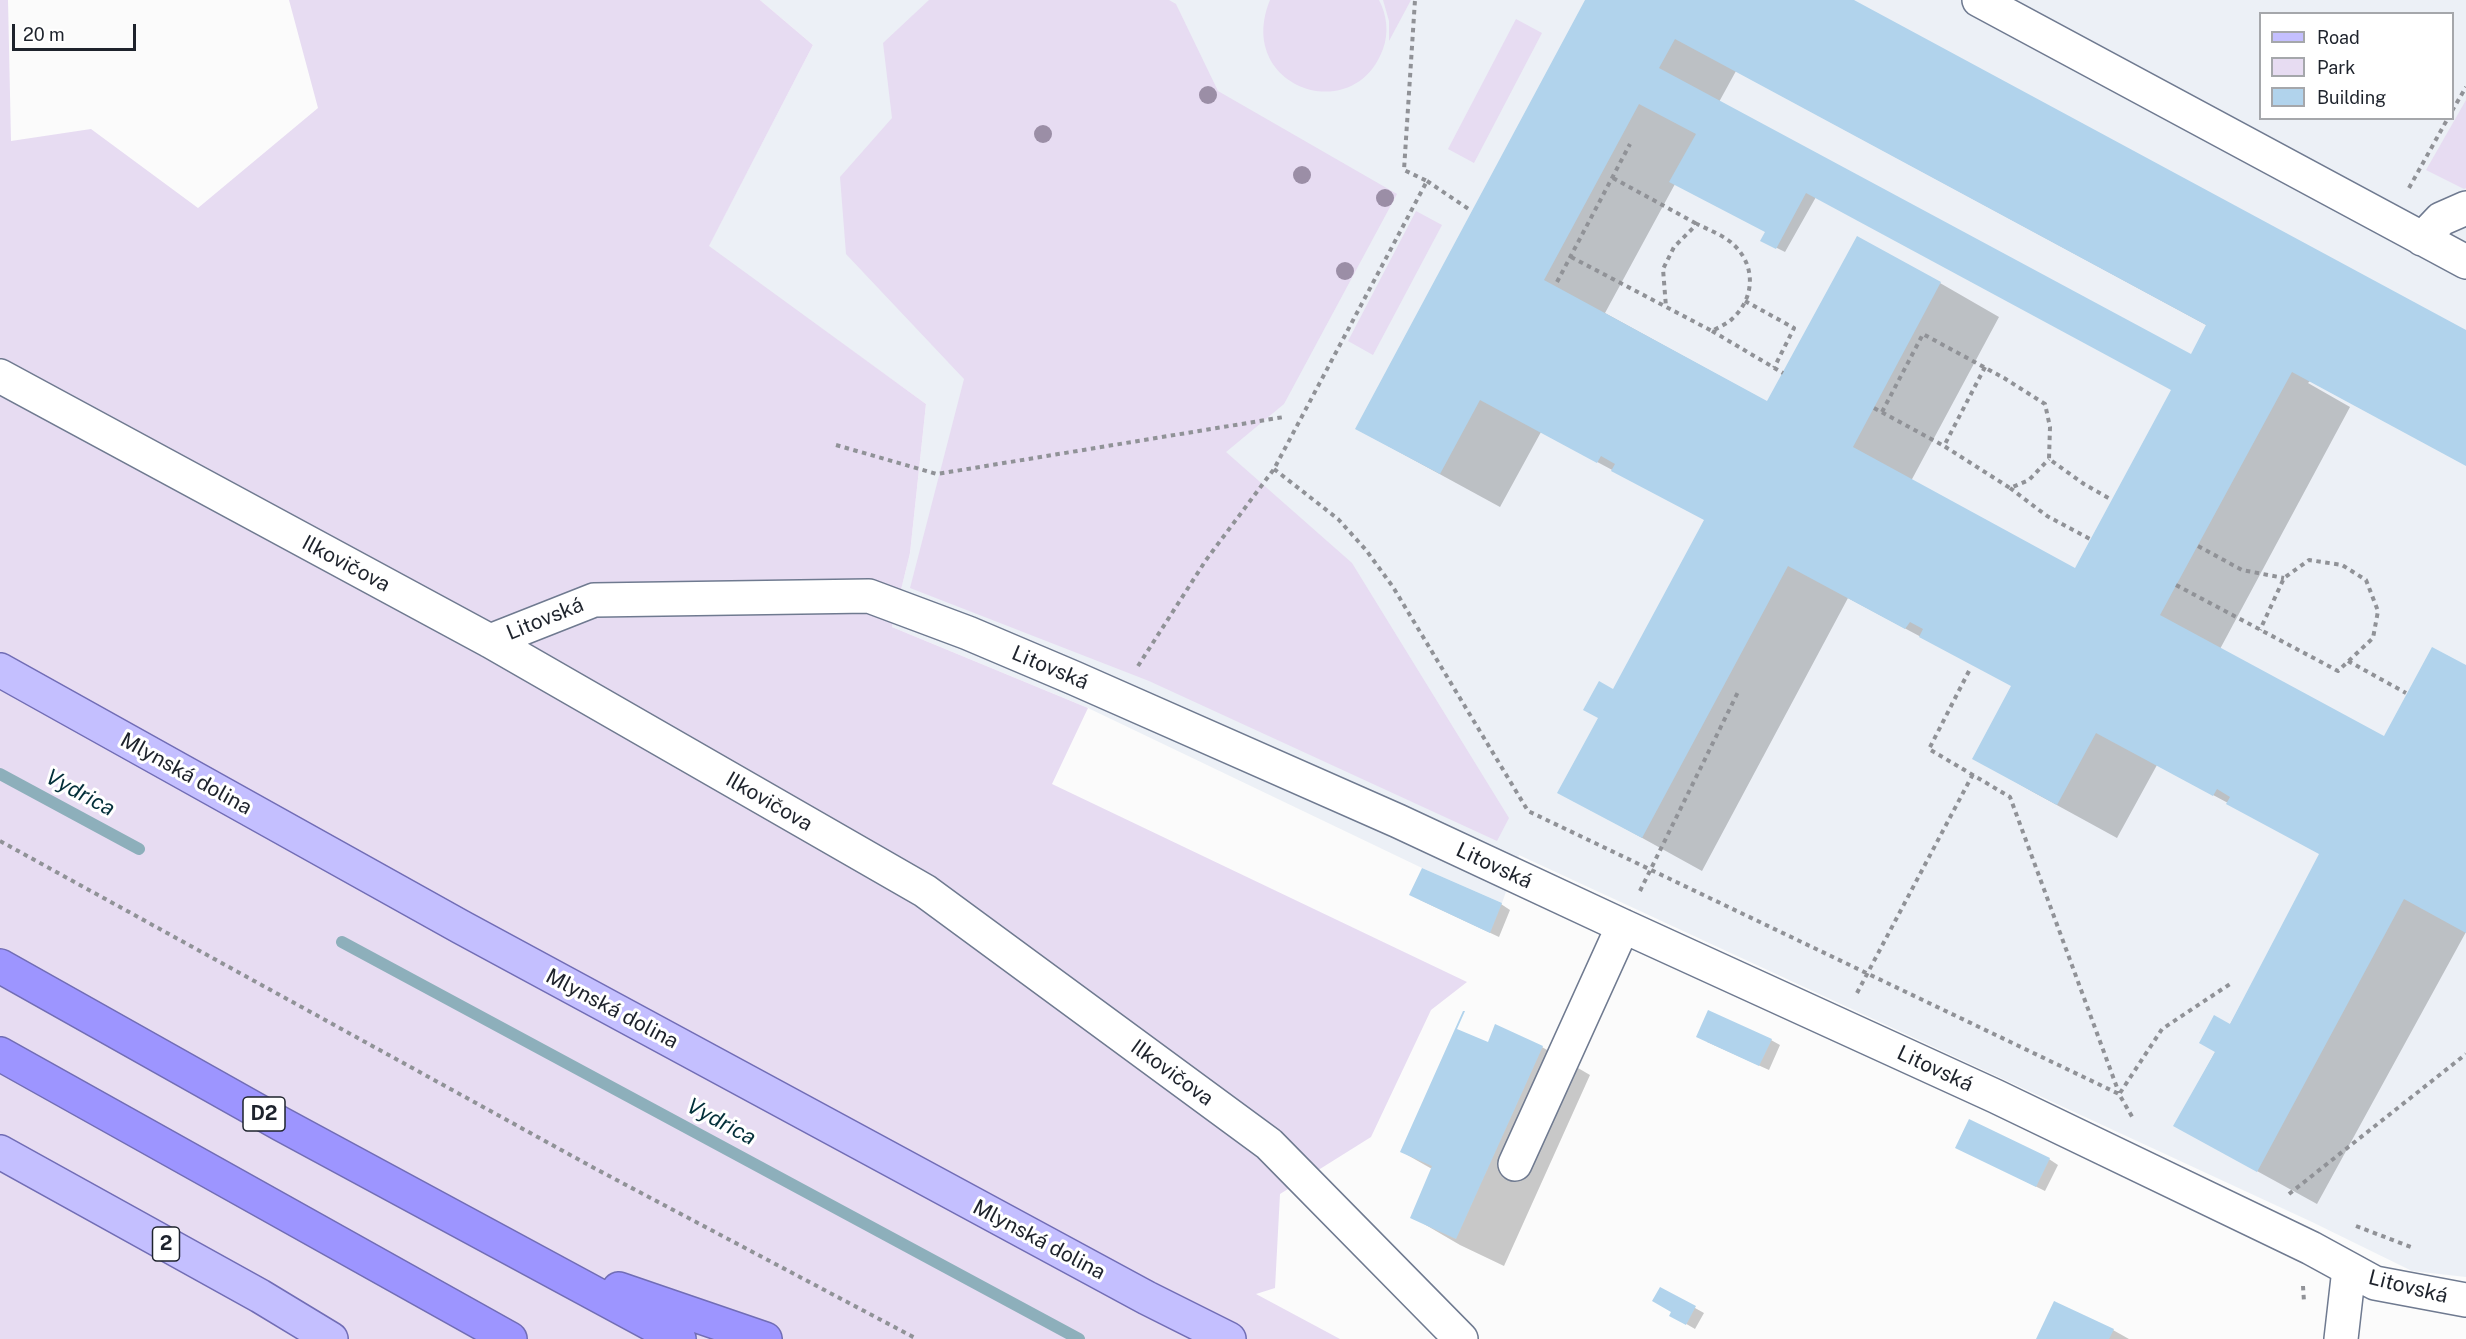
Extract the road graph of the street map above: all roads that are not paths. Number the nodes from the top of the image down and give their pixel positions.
1 (1979, 0) edge
2 (2466, 208) edge
3 (2422, 238) junction
4 (2466, 262) edge
5 (0, 376) edge
6 (490, 641) junction
7 (0, 670) edge
8 (1623, 927) junction
9 (0, 966) edge
10 (0, 1054) edge
11 (0, 1152) edge
12 (1515, 1164) dead end
13 (529, 1258) junction
14 (2349, 1269) junction
15 (2466, 1300) edge
16 (331, 1339) edge
17 (510, 1339) edge
18 (679, 1339) edge
19 (765, 1339) edge
20 (1228, 1339) edge
21 (1461, 1339) edge
22 (2341, 1339) edge

1 - 3 street
2 - 3 street
3 - 4 street
5 - 6 street, Ilkovičova
6 - 8 street, Litovská
6 - 21 street, Ilkovičova
7 - 20 main road, Mlynská dolina
8 - 12 street
8 - 14 street, Litovská
9 - 13 highway, D2
10 - 17 highway
11 - 16 main road, 2
13 - 18 highway, D2
13 - 19 highway
14 - 15 street, Litovská
14 - 22 street

